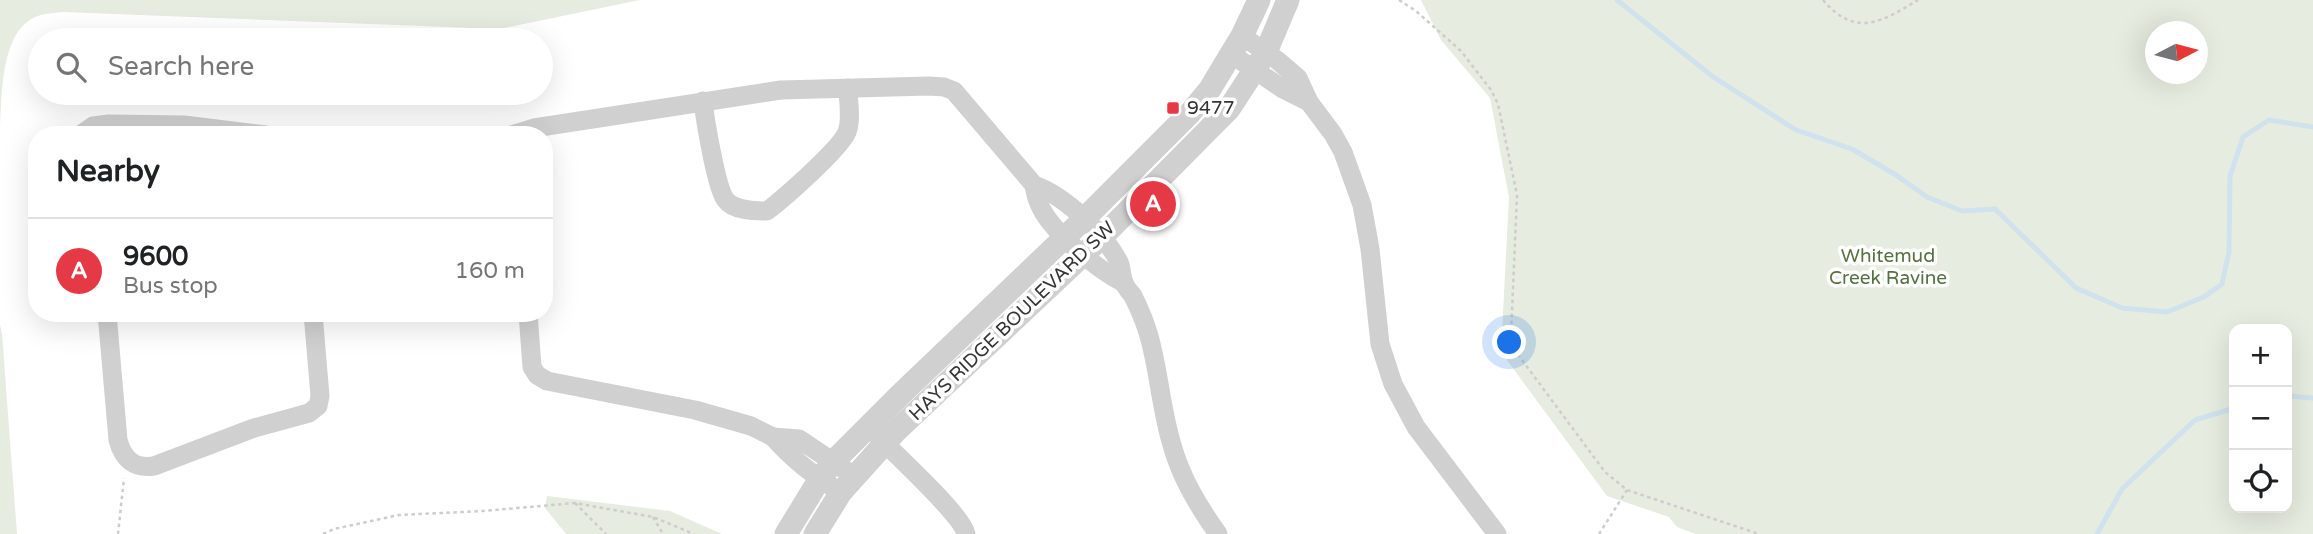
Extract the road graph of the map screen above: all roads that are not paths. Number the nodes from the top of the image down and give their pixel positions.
1 (1259, 0) edge
2 (1288, 0) edge
3 (1237, 45) junction
4 (1260, 61) junction
5 (848, 88) junction
6 (703, 101) junction
7 (93, 126) edge
8 (192, 126) edge
9 (547, 126) edge
10 (1034, 185) junction
11 (1084, 219) junction
12 (1065, 237) junction
13 (1101, 237) junction
14 (1083, 253) junction
15 (1124, 283) junction
16 (108, 322) edge
17 (314, 322) edge
18 (529, 322) edge
19 (869, 426) junction
20 (773, 437) junction
21 (884, 443) junction
22 (834, 461) junction
23 (819, 480) junction
24 (847, 484) junction
25 (791, 525) edge
26 (820, 532) edge
27 (966, 534) edge
28 (1218, 534) edge
29 (1497, 534) edge

1 - 3 street, HAYS RIDGE BOULEVARD SW
2 - 4 street, HAYS RIDGE BOULEVARD SW
3 - 4 street
3 - 11 street, HAYS RIDGE BOULEVARD SW
4 - 13 street, HAYS RIDGE BOULEVARD SW
4 - 29 street
5 - 6 street
5 - 6 street
5 - 10 street
6 - 9 street
7 - 8 street
10 - 11 street
10 - 12 street
11 - 12 street, HAYS RIDGE BOULEVARD SW
11 - 13 street
12 - 14 street
12 - 19 street, HAYS RIDGE BOULEVARD SW
13 - 14 street, HAYS RIDGE BOULEVARD SW
13 - 15 street
14 - 15 street
14 - 21 street, HAYS RIDGE BOULEVARD SW
15 - 28 street
16 - 17 street
18 - 20 street
19 - 21 street
19 - 22 street, HAYS RIDGE BOULEVARD SW
20 - 22 street
20 - 23 street
21 - 24 street, HAYS RIDGE BOULEVARD SW
21 - 27 street
22 - 23 street, HAYS RIDGE BOULEVARD SW
22 - 24 street
23 - 24 street
23 - 25 street, HAYS RIDGE BOULEVARD SW
24 - 26 street, HAYS RIDGE BOULEVARD SW
25 - 26 street, HAYS RIDGE BOULEVARD SW

